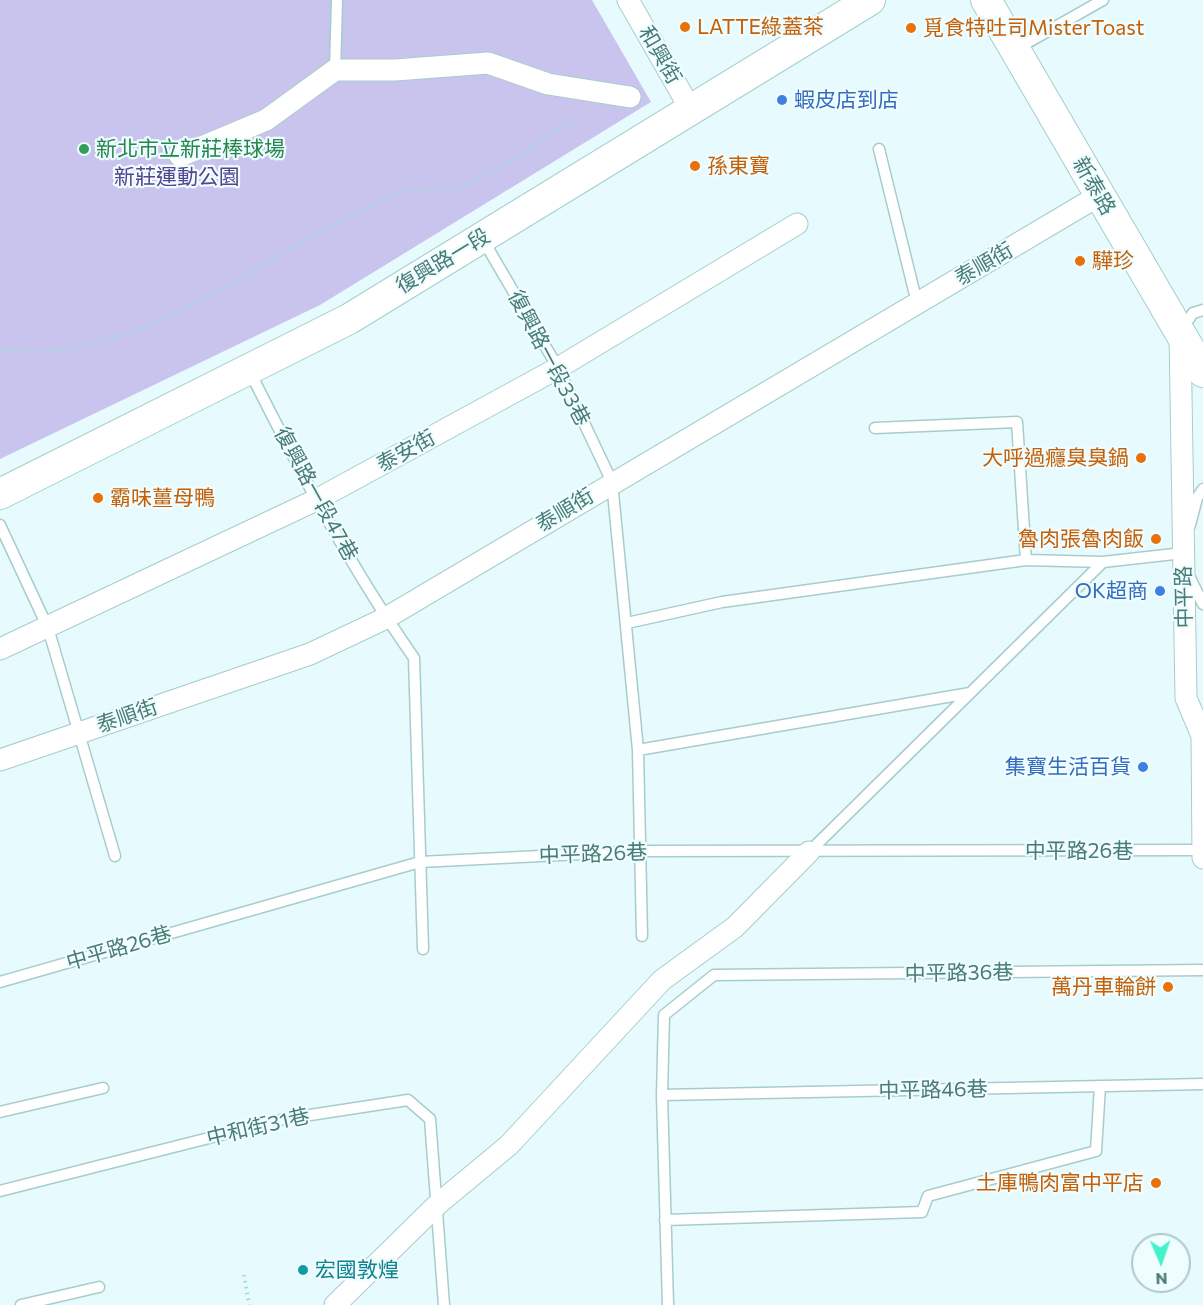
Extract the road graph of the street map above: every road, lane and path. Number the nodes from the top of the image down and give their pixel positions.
1 (337, 0) edge
2 (628, 0) edge
3 (870, 0) edge
4 (986, 0) edge
5 (1103, 0) edge
6 (1015, 49) junction
7 (335, 70) junction
8 (630, 97) dead end
9 (691, 110) junction
10 (570, 121) dead end
11 (879, 149) dead end
12 (180, 156) dead end
13 (1100, 195) junction
14 (797, 224) dead end
15 (482, 237) junction
16 (917, 303) junction
17 (1203, 310) edge
18 (1180, 332) junction
19 (0, 349) edge
20 (558, 368) junction
21 (248, 369) junction
22 (1203, 372) edge
23 (874, 428) dead end
24 (612, 482) junction
25 (1203, 489) edge
26 (0, 494) edge
27 (316, 500) junction
28 (0, 525) edge
29 (1183, 554) junction
30 (1026, 560) junction
31 (1103, 562) junction
32 (1203, 604) edge
33 (386, 618) junction
34 (627, 623) junction
35 (48, 628) junction
36 (0, 649) edge
37 (970, 693) junction
38 (1202, 731) edge
39 (80, 732) junction
40 (638, 750) junction
41 (0, 760) edge
42 (1203, 850) edge
43 (641, 851) junction
44 (809, 852) junction
45 (114, 856) dead end
46 (1203, 858) edge
47 (420, 862) junction
48 (642, 936) dead end
49 (423, 949) dead end
50 (1203, 970) edge
51 (0, 982) edge
52 (1203, 1084) edge
53 (1100, 1086) junction
54 (103, 1088) dead end
55 (662, 1095) junction
56 (0, 1112) edge
57 (0, 1191) edge
58 (438, 1204) junction
59 (665, 1220) junction
60 (244, 1275) dead end
61 (99, 1287) dead end
62 (21, 1305) edge
63 (249, 1305) edge
64 (335, 1305) edge
65 (444, 1305) edge
66 (668, 1305) edge

1 - 7 lane
2 - 9 street, 和興街
3 - 9 street, 復興路一段
4 - 6 street, 新泰路
5 - 6 lane
6 - 13 street, 新泰路
7 - 8 street
7 - 12 street
9 - 15 street, 復興路一段
10 - 19 path
11 - 16 lane
13 - 16 street, 泰順街
13 - 18 street, 新泰路
14 - 20 street, 泰安街
15 - 20 lane, 復興路一段33巷
15 - 21 street, 復興路一段
16 - 24 street, 泰順街
17 - 18 lane
18 - 22 street, 新泰路
18 - 29 street, 中平路
20 - 24 lane, 復興路一段33巷
20 - 27 street, 泰安街
21 - 26 street, 復興路一段
21 - 27 lane, 復興路一段47巷
23 - 30 lane
24 - 33 street, 泰順街
24 - 34 lane, 復興路一段33巷
25 - 29 lane
27 - 33 lane, 復興路一段47巷
27 - 35 street, 泰安街
28 - 35 lane
29 - 31 lane
29 - 32 lane
29 - 38 street, 中平路
30 - 31 lane
30 - 34 lane
31 - 37 lane
33 - 39 street, 泰順街
33 - 47 lane, 復興路一段47巷
34 - 40 lane, 復興路一段33巷
35 - 36 street, 泰安街
35 - 39 lane
37 - 40 lane
37 - 44 lane
38 - 42 street, 中平路
39 - 41 street, 泰順街
39 - 45 lane
40 - 43 lane, 復興路一段33巷
42 - 44 lane, 中平路26巷
42 - 46 street, 中平路
43 - 44 lane, 中平路26巷
43 - 47 lane, 中平路26巷
43 - 48 lane, 復興路一段33巷
44 - 58 street
47 - 49 lane, 復興路一段47巷
47 - 51 lane, 中平路26巷
50 - 55 lane, 中平路36巷
52 - 53 lane, 中平路46巷
53 - 55 lane, 中平路46巷
53 - 59 lane
54 - 56 lane
55 - 59 lane
57 - 58 lane, 中和街31巷
58 - 64 street
58 - 65 lane, 中和街31巷
59 - 66 lane
60 - 63 path
61 - 62 lane

